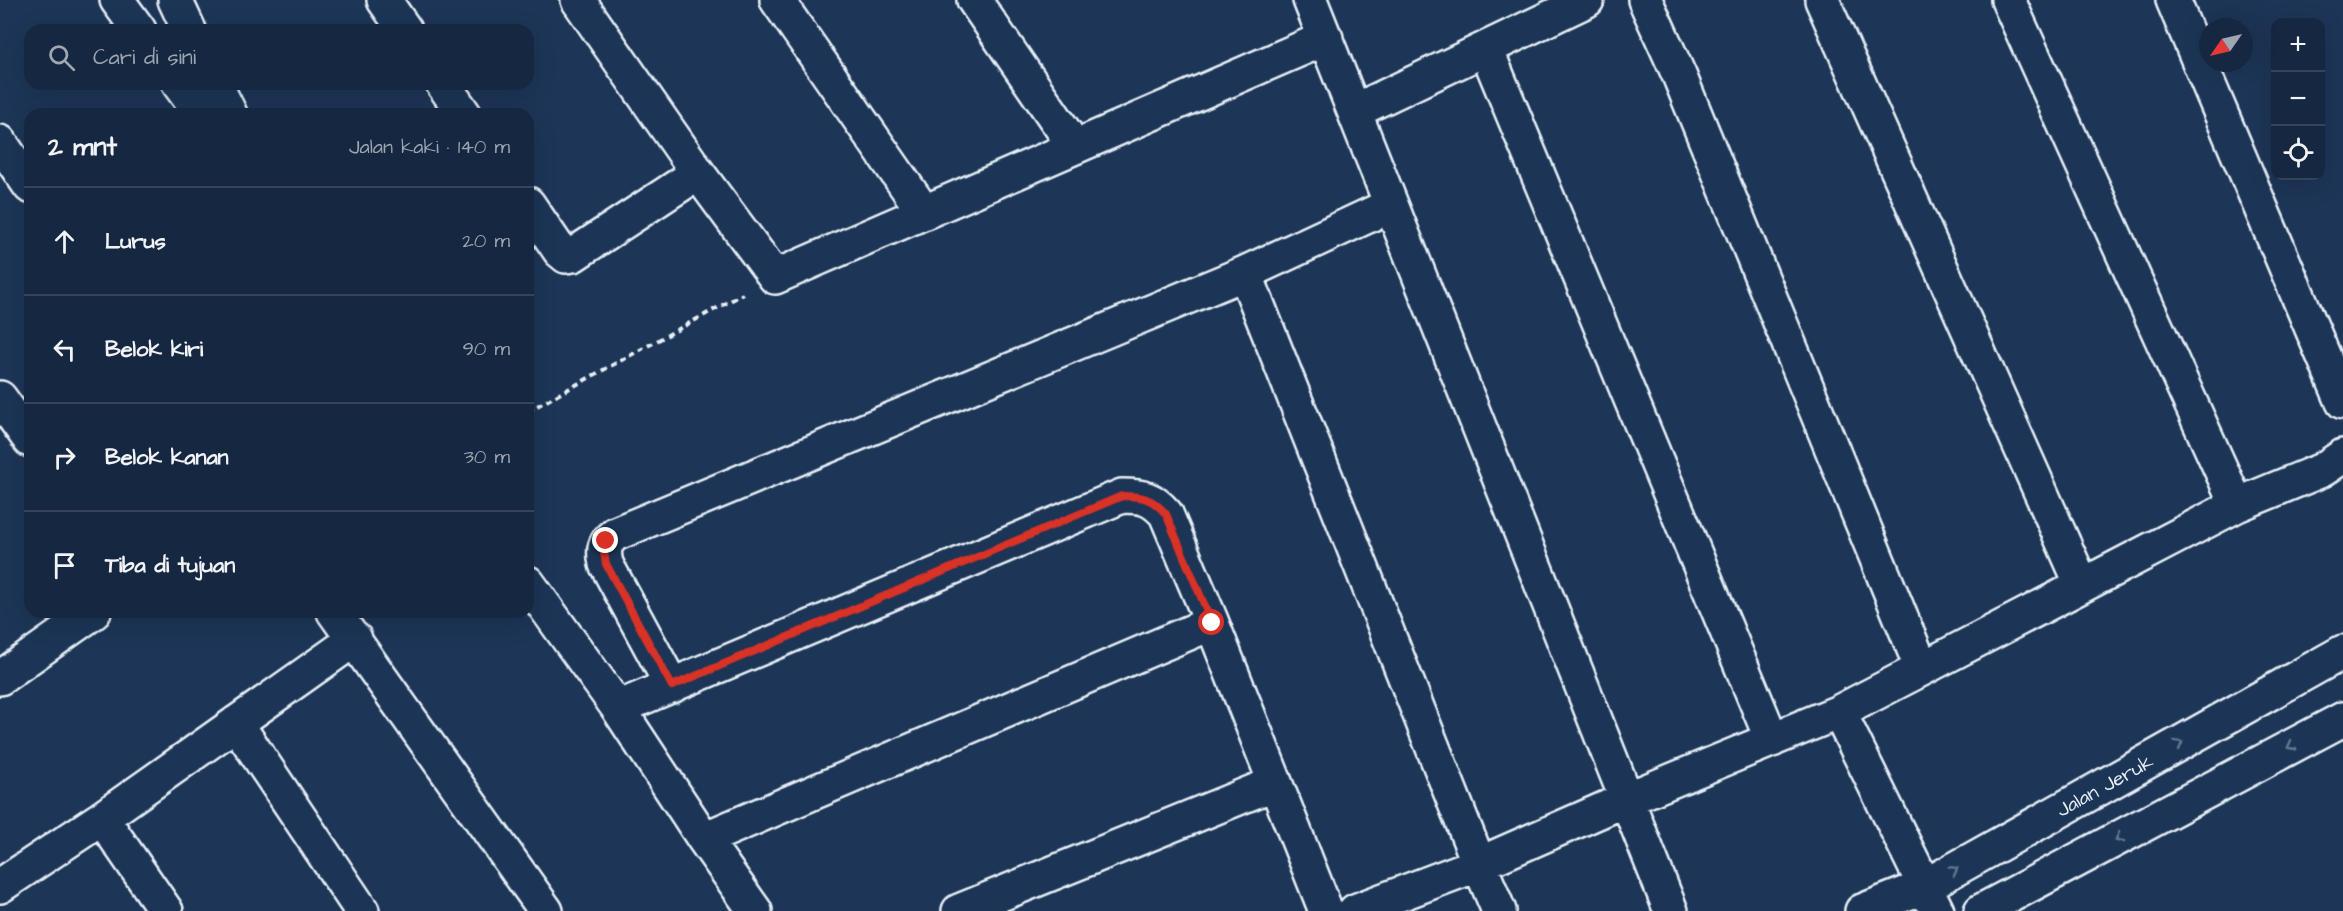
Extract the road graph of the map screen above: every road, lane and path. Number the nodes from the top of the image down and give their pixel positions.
1 (117, 0) edge
2 (175, 0) edge
3 (384, 0) edge
4 (578, 0) edge
5 (777, 0) edge
6 (974, 0) edge
7 (1310, 0) edge
8 (1587, 0) edge
9 (1645, 0) edge
10 (1822, 0) edge
11 (2008, 0) edge
12 (2173, 0) edge
13 (135, 24) edge
14 (186, 24) edge
15 (401, 24) edge
16 (1326, 38) junction
17 (1486, 49) junction
18 (183, 90) edge
19 (218, 90) edge
20 (447, 90) edge
21 (197, 108) edge
22 (227, 108) edge
23 (460, 108) edge
24 (1355, 111) junction
25 (0, 142) edge
26 (1075, 147) junction
27 (698, 173) junction
28 (24, 177) edge
29 (1391, 205) junction
30 (534, 213) edge
31 (924, 213) junction
32 (1245, 273) junction
33 (775, 277) junction
34 (0, 398) edge
35 (2343, 402) edge
36 (534, 408) edge
37 (24, 432) edge
38 (2343, 456) edge
39 (2237, 505) junction
40 (2082, 585) junction
41 (534, 591) edge
42 (85, 618) edge
43 (339, 618) edge
44 (1212, 623) junction
45 (355, 639) junction
46 (2343, 652) edge
47 (1922, 669) junction
48 (0, 678) edge
49 (672, 686) junction
50 (618, 708) junction
51 (1839, 712) junction
52 (2343, 719) edge
53 (236, 723) junction
54 (1772, 740) junction
55 (1275, 783) junction
56 (1627, 800) junction
57 (102, 818) junction
58 (704, 839) junction
59 (1479, 864) junction
60 (0, 886) edge
61 (1931, 899) edge
62 (166, 911) edge
63 (362, 911) edge
64 (546, 911) edge
65 (755, 911) edge
66 (959, 911) edge
67 (1326, 911) edge
68 (1355, 911) edge
69 (1500, 911) edge
70 (1671, 911) edge
71 (1862, 911) edge
72 (1981, 911) edge

1 - 13 street
2 - 14 street
3 - 15 street
4 - 27 street
5 - 31 street
6 - 26 street
7 - 16 street
8 - 17 street
9 - 47 street
10 - 40 street
11 - 39 street
12 - 35 street
16 - 24 street
16 - 26 street
17 - 24 street
17 - 54 street
18 - 21 street
19 - 22 street
20 - 23 street
24 - 29 street
25 - 28 street
26 - 31 street
27 - 30 street
27 - 33 street
29 - 32 street
29 - 56 street
31 - 33 street
32 - 49 street
32 - 59 street
33 - 36 path
34 - 37 street
38 - 39 street
39 - 40 street
40 - 47 street
41 - 50 street
42 - 48 street
43 - 45 street
44 - 49 street
44 - 55 street
44 - 58 street
45 - 53 street
45 - 64 street
61 -> 46 street, Jalan Jeruk
47 - 51 street
49 - 50 street
50 - 58 street
51 - 54 street
51 - 61 street
52 -> 72 street
53 - 57 street
53 - 63 street
54 - 56 street
55 - 66 street
55 - 67 street
56 - 59 street
56 - 70 street
57 - 60 street
57 - 62 street
58 - 65 street
59 - 68 street
59 - 69 street
61 - 71 street, Jalan Jeruk

